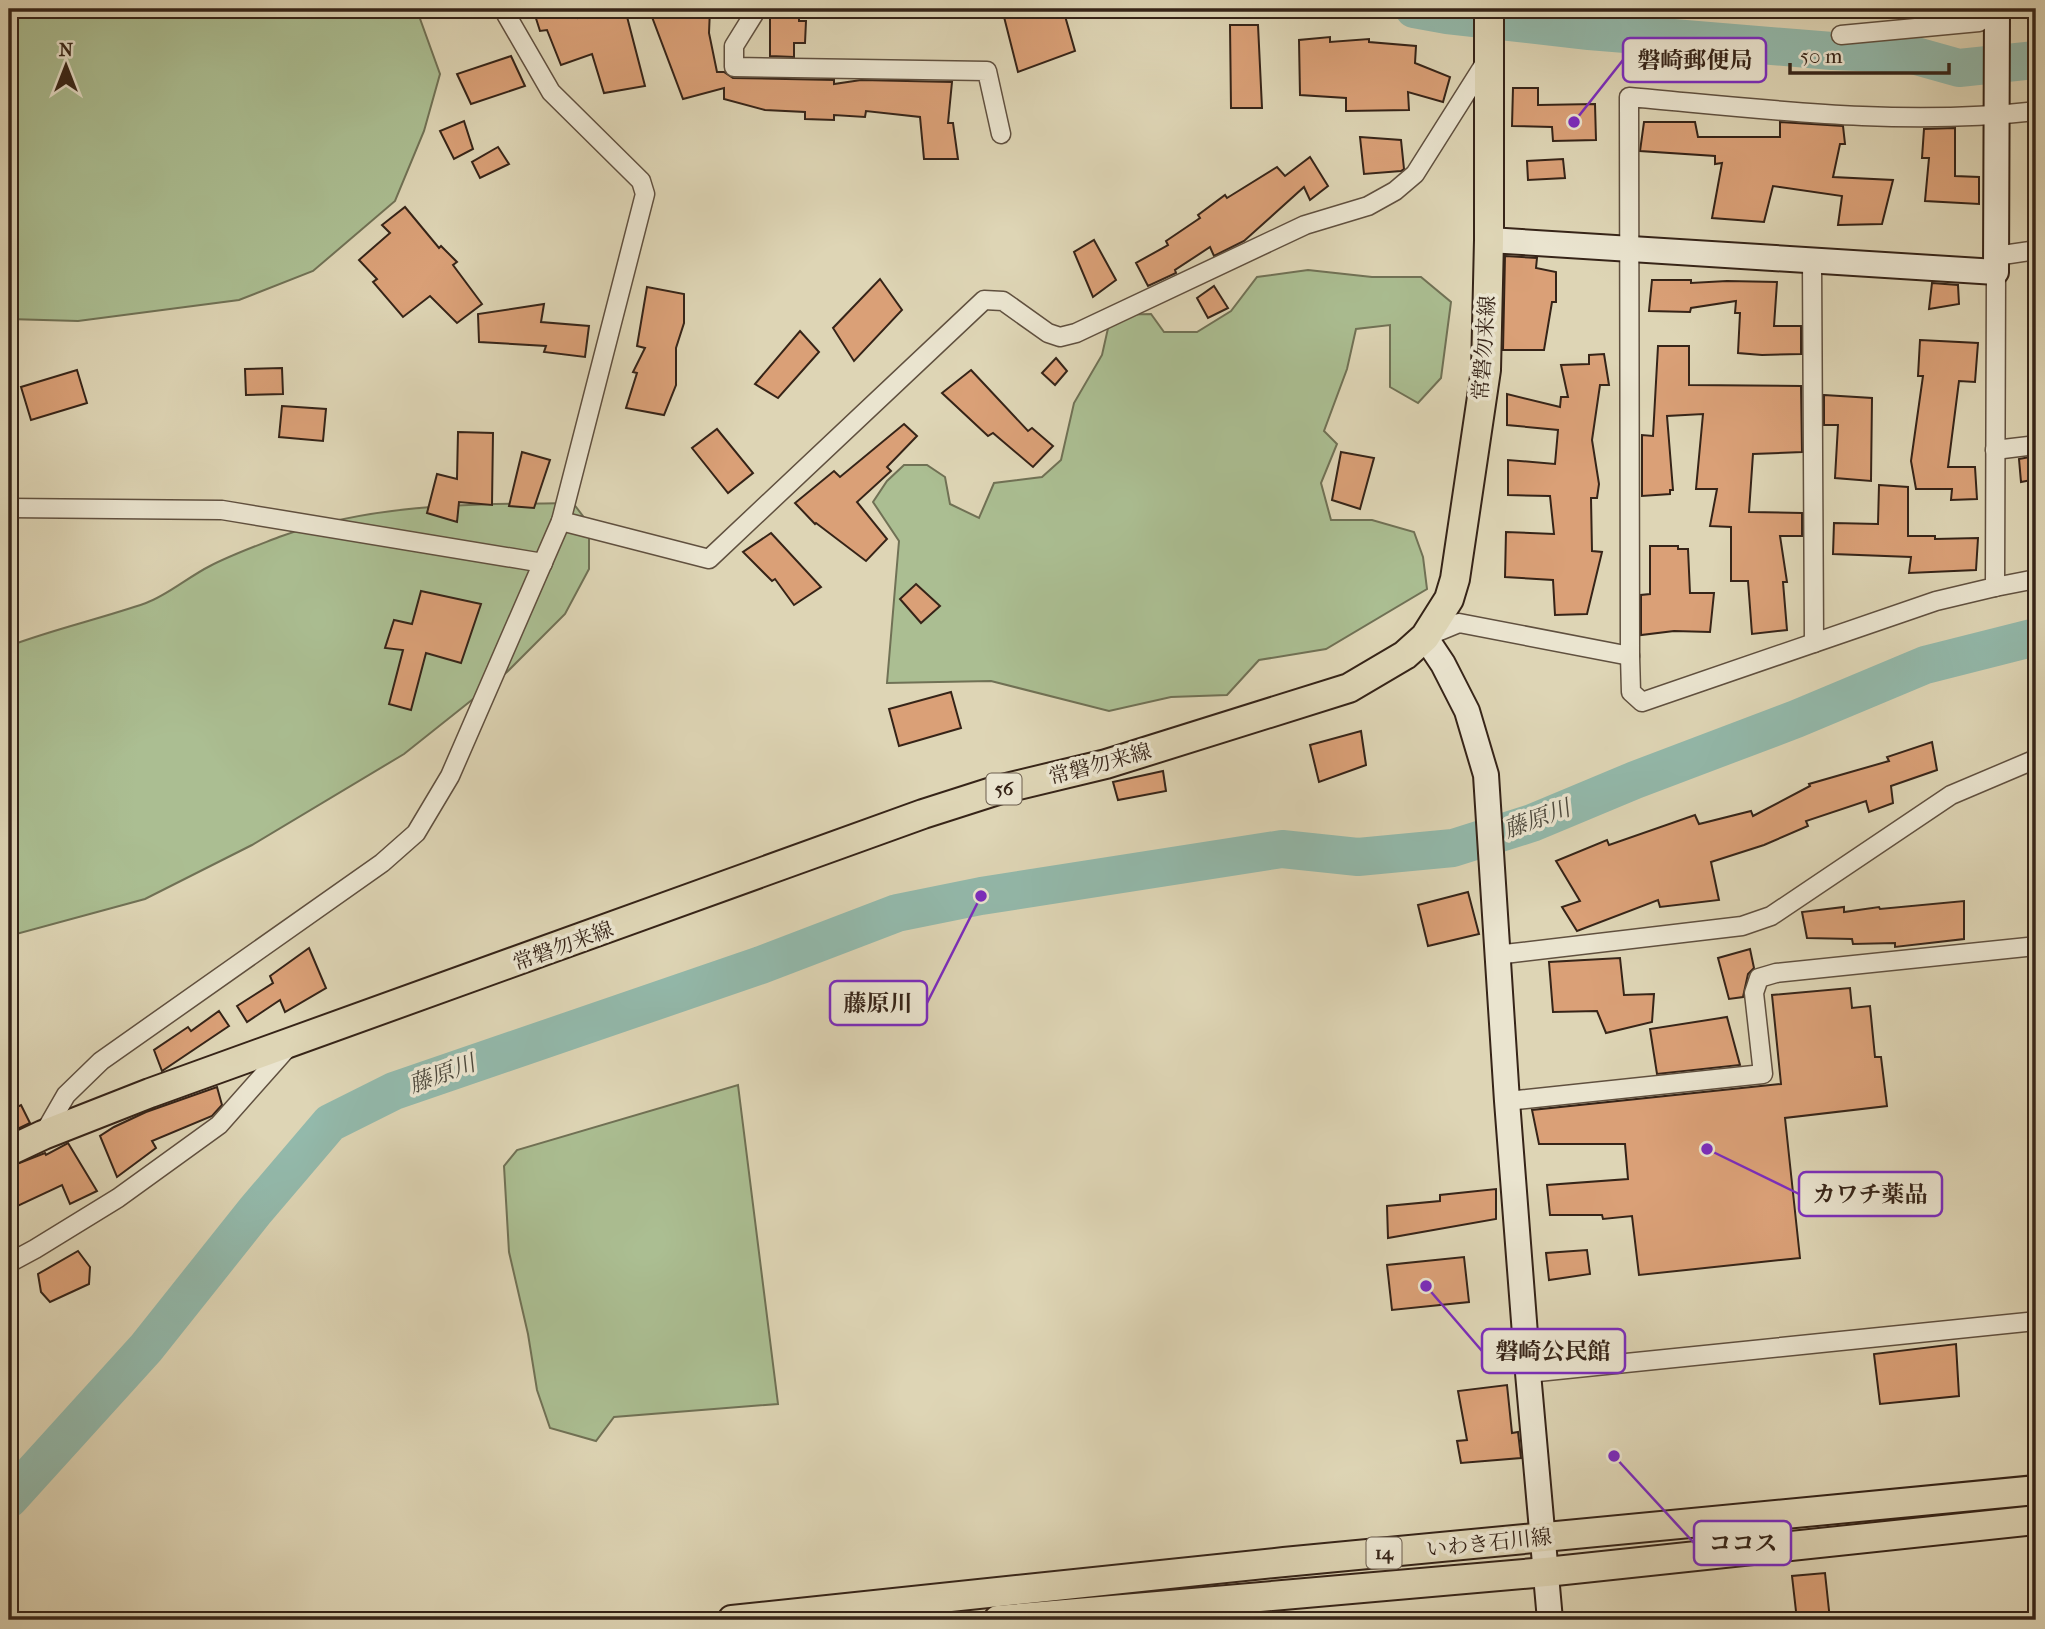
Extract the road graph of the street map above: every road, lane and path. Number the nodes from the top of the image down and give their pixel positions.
1 (503, 9) edge
2 (757, 9) edge
3 (1489, 9) edge
4 (1996, 16) edge
5 (1841, 35) dead end
6 (1489, 48) junction
7 (2036, 111) edge
8 (1996, 116) junction
9 (1001, 134) dead end
10 (1489, 240) junction
11 (1628, 249) junction
12 (2036, 250) edge
13 (1812, 260) junction
14 (1996, 264) junction
15 (2036, 445) edge
16 (1995, 450) junction
17 (9, 508) edge
18 (561, 521) junction
19 (543, 563) junction
20 (2036, 579) edge
21 (1994, 587) junction
22 (1425, 637) junction
23 (1814, 643) junction
24 (1630, 656) junction
25 (2036, 759) edge
26 (2036, 946) edge
27 (1496, 955) junction
28 (292, 1042) junction
29 (1507, 1101) junction
30 (43, 1135) junction
31 (9, 1151) edge
32 (9, 1263) edge
33 (2036, 1321) edge
34 (1528, 1373) junction
35 (2036, 1490) edge
36 (2036, 1520) edge
37 (1543, 1537) junction
38 (1546, 1572) junction
39 (815, 1616) edge
40 (732, 1620) edge
41 (998, 1620) edge
42 (1550, 1620) edge

1 - 18 street
2 - 9 street
3 - 6 main road, 常磐勿来線 / 56
4 - 5 street
4 - 8 street
6 - 10 main road, 常磐勿来線 / 56
6 - 18 street
7 - 8 street
8 - 11 street
8 - 14 street
10 - 11 street
10 - 22 main road, 常磐勿来線 / 56
11 - 13 street
11 - 24 street
12 - 14 street
13 - 14 street
13 - 23 street
14 - 16 street
15 - 16 street
16 - 21 street
17 - 19 street
18 - 19 street
19 - 30 street
20 - 21 street
21 - 23 street
22 - 24 street
22 - 27 street
22 - 28 main road, 常磐勿来線 / 56
23 - 24 street
25 - 27 street
26 - 29 street
27 - 29 street
28 - 30 main road, 常磐勿来線 / 56
28 - 32 street
29 - 34 street
30 - 31 main road, 常磐勿来線 / 56
33 - 34 street
34 - 37 street
35 - 37 main road, いわき石川線 / 14
36 - 38 main road, いわき石川線 / 14
37 - 38 street
37 - 39 main road, いわき石川線 / 14
38 - 41 main road, いわき石川線 / 14
38 - 42 street
39 - 40 main road, いわき石川線 / 14

